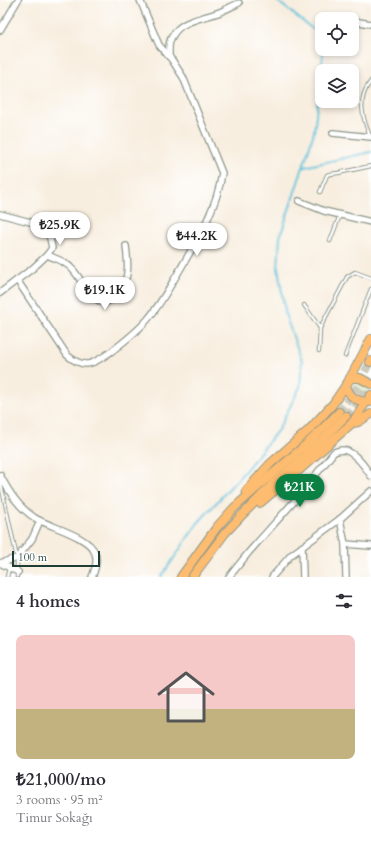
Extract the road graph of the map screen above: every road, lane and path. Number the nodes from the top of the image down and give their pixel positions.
1 (18, 0) edge
2 (140, 0) edge
3 (239, 3) dead end
4 (359, 22) edge
5 (371, 24) edge
6 (0, 30) edge
7 (169, 56) junction
8 (371, 80) edge
9 (333, 133) dead end
10 (370, 137) edge
11 (371, 166) edge
12 (320, 192) dead end
13 (299, 201) dead end
14 (0, 214) edge
15 (340, 215) junction
16 (371, 222) edge
17 (330, 241) dead end
18 (126, 246) dead end
19 (47, 255) junction
20 (371, 278) edge
21 (17, 280) junction
22 (371, 289) edge
23 (0, 293) edge
24 (304, 305) dead end
25 (320, 328) junction
26 (371, 339) edge
27 (319, 351) dead end
28 (345, 356) dead end
29 (348, 382) junction
30 (371, 384) edge
31 (370, 399) edge
32 (371, 414) edge
33 (352, 423) junction
34 (0, 475) edge
35 (371, 476) edge
36 (0, 480) edge
37 (371, 491) edge
38 (234, 508) junction
39 (241, 516) junction
40 (340, 519) junction
41 (40, 521) junction
42 (345, 544) junction
43 (371, 546) edge
44 (302, 547) junction
45 (17, 558) junction
46 (0, 563) edge
47 (8, 568) junction
48 (18, 575) edge
49 (7, 577) edge
50 (92, 577) edge
51 (181, 577) edge
52 (192, 577) edge
53 (229, 577) edge
54 (272, 577) edge
55 (303, 577) edge
56 (346, 577) edge

1 - 6 street
2 - 7 street
3 - 7 street
4 - 5 street
7 - 21 street
8 - 10 lane
9 - 10 street
11 - 12 lane
13 - 15 street
14 - 19 street
15 - 16 street
15 - 17 lane
18 - 19 street
19 - 21 street
20 - 25 lane
21 - 23 street
22 - 28 lane
24 - 25 lane
25 - 27 lane
26 - 29 main road
29 - 30 main road
29 - 31 main road
29 - 38 main road
31 - 33 main road
32 - 33 main road
33 - 39 main road
34 - 41 street
35 - 53 street
36 - 45 lane
37 - 40 street
38 - 39 main road
38 - 51 main road
39 - 52 main road
40 - 42 street
40 - 44 street
41 - 45 street
41 - 50 street
42 - 43 street
42 - 56 street
44 - 54 street
44 - 55 street
45 - 46 street
45 - 48 lane
46 - 47 street
47 - 48 street
47 - 49 lane

